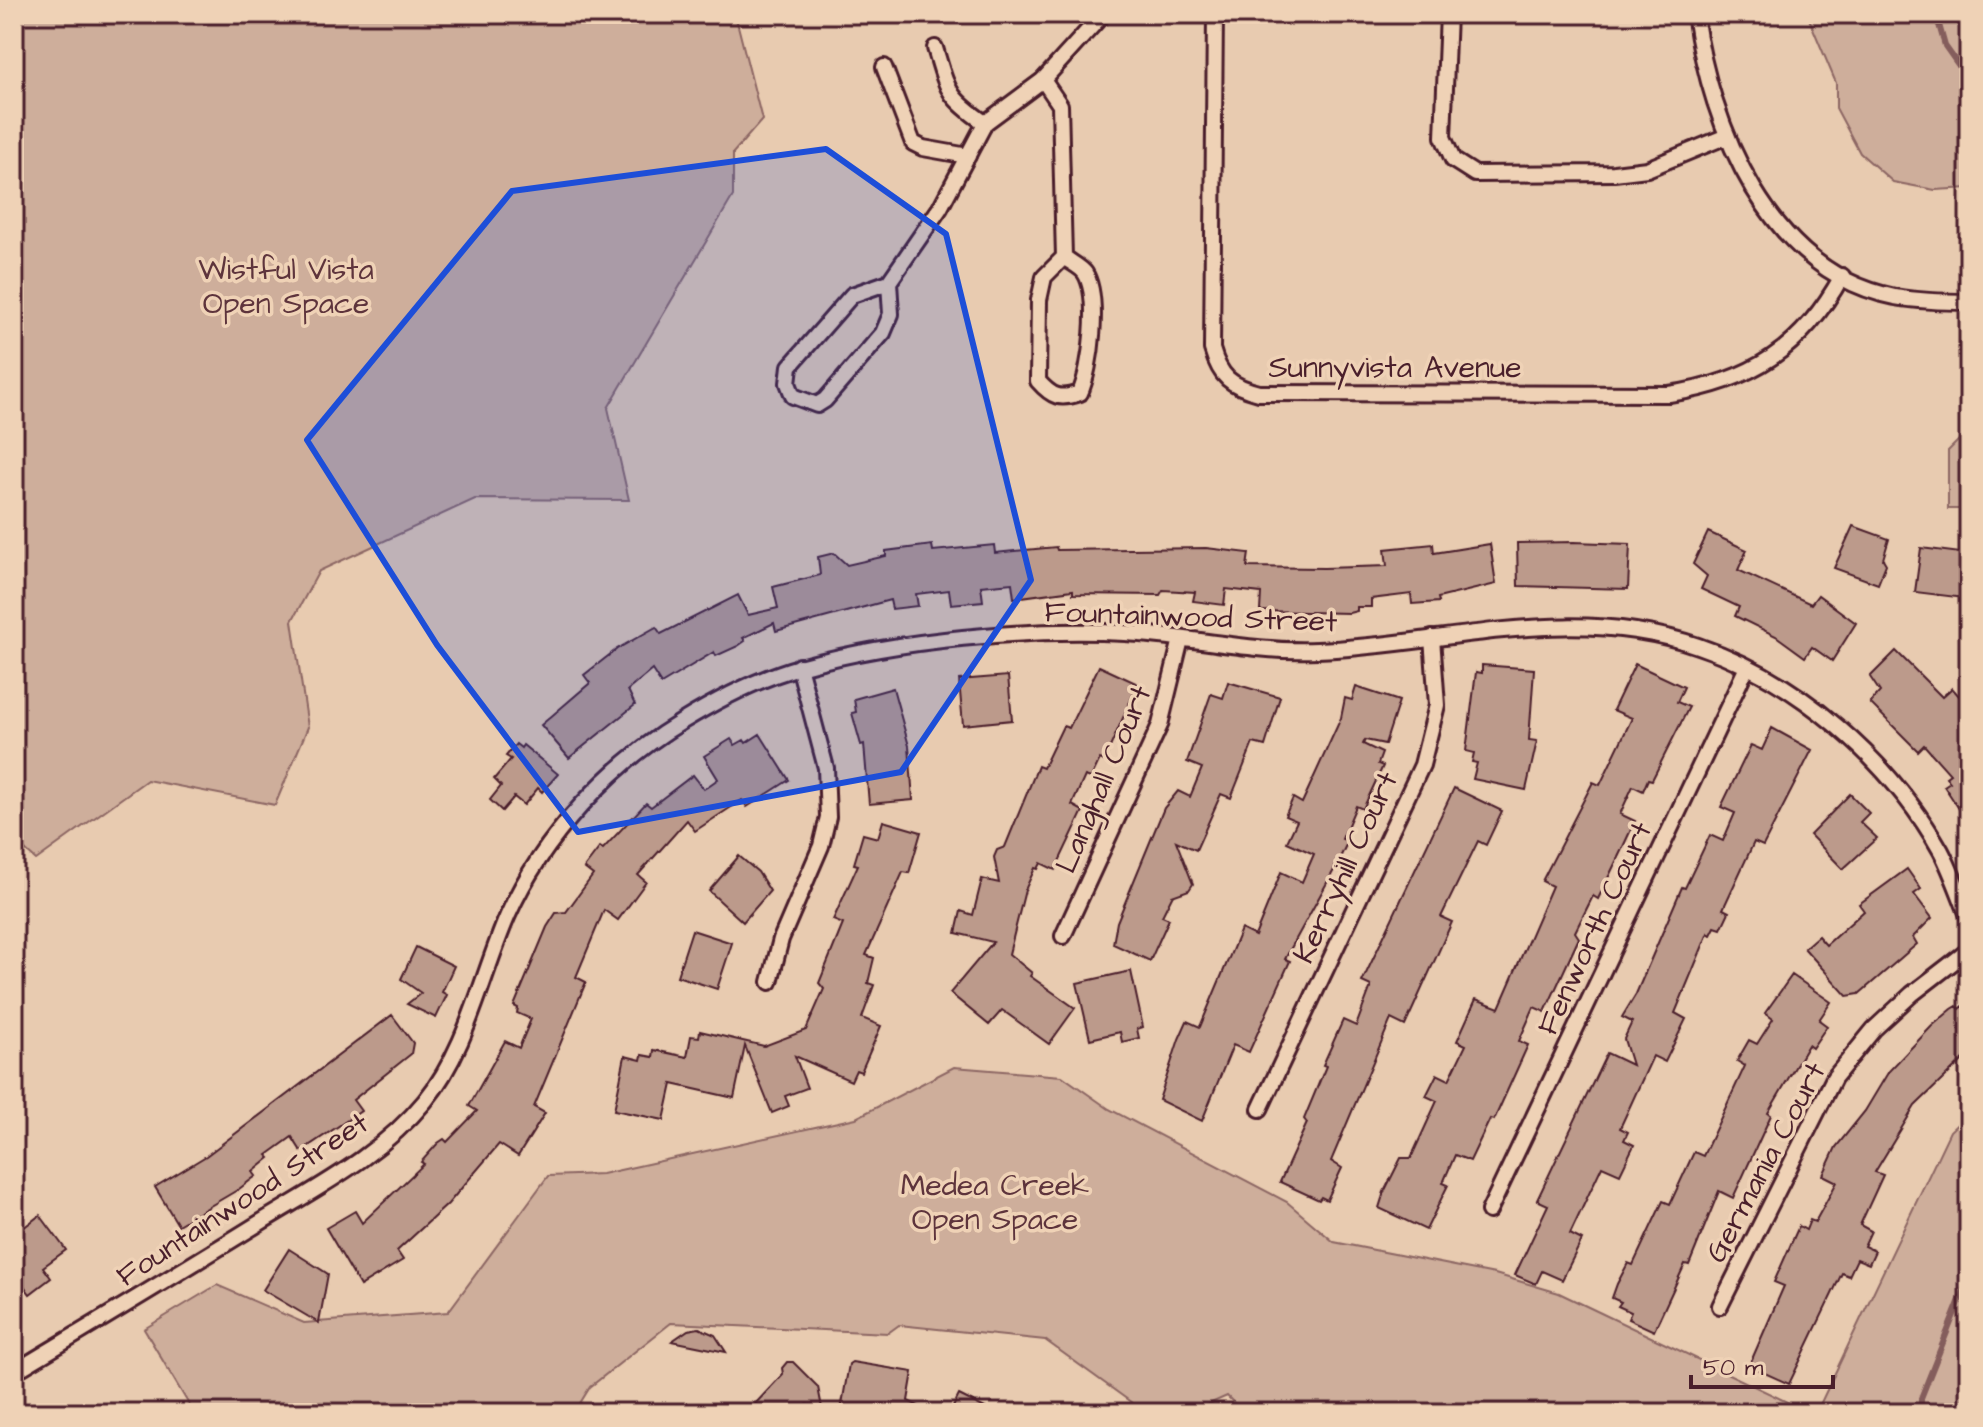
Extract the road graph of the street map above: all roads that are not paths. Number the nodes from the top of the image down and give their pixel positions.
1 (1103, 14) edge
2 (1215, 14) edge
3 (1448, 14) edge
4 (1695, 14) edge
5 (935, 48) dead end
6 (884, 67) dead end
7 (1043, 80) junction
8 (985, 123) junction
9 (1727, 136) junction
10 (968, 156) junction
11 (1064, 257) junction
12 (1842, 276) junction
13 (889, 282) junction
14 (1969, 302) edge
15 (1432, 638) junction
16 (1181, 639) junction
17 (799, 666) junction
18 (1747, 667) junction
19 (1969, 918) edge
20 (1063, 936) dead end
21 (1969, 950) edge
22 (770, 982) dead end
23 (1260, 1109) dead end
24 (1489, 1211) dead end
25 (1720, 1306) dead end
26 (14, 1372) edge

1 - 7 street
2 - 12 street, Sunnyvista Avenue
3 - 9 street
4 - 9 street
5 - 8 street
6 - 10 street
7 - 8 street
7 - 11 street
8 - 10 street
9 - 12 street
10 - 13 street
11 - 11 street
12 - 14 street
13 - 13 street
15 - 16 street, Fountainwood Street
15 - 18 street, Fountainwood Street
15 - 23 street, Kerryhill Court
16 - 17 street, Fountainwood Street
16 - 20 street, Langhall Court
17 - 22 street
17 - 26 street, Fountainwood Street
18 - 19 street, Fountainwood Street
18 - 24 street, Fenworth Court
21 - 25 street, Germania Court

